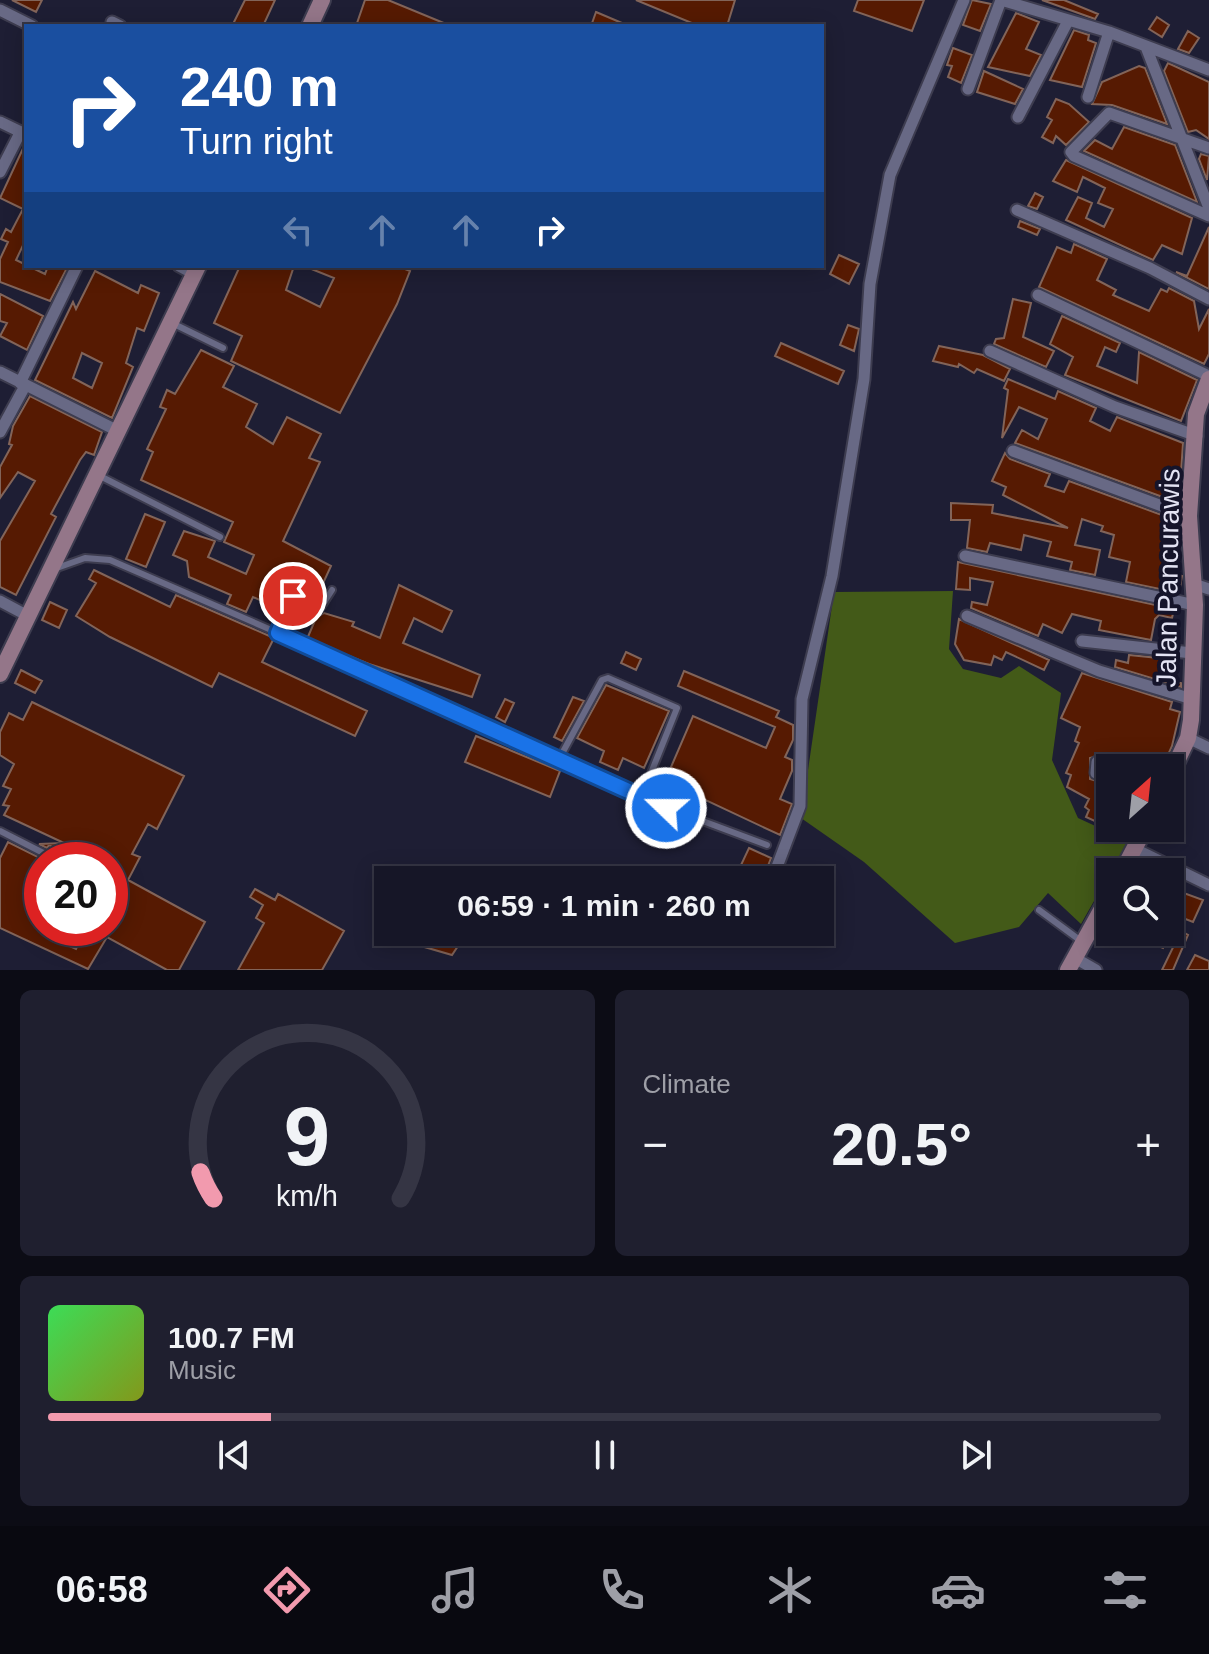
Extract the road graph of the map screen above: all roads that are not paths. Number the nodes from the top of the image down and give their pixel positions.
1 (322, 0) edge
2 (964, 0) edge
3 (1001, 0) edge
4 (0, 10) edge
5 (1068, 21) junction
6 (28, 24) edge
7 (311, 24) edge
8 (1109, 32) junction
9 (1146, 47) junction
10 (1209, 70) edge
11 (968, 89) dead end
12 (1088, 97) dead end
13 (1018, 117) dead end
14 (0, 122) edge
15 (23, 134) edge
16 (1180, 138) junction
17 (1209, 148) edge
18 (0, 172) edge
19 (1209, 208) edge
20 (1017, 210) dead end
21 (1209, 216) edge
22 (76, 268) edge
23 (190, 269) edge
24 (1038, 295) dead end
25 (1209, 299) edge
26 (171, 322) junction
27 (223, 348) dead end
28 (990, 351) dead end
29 (0, 372) edge
30 (1209, 378) edge
31 (23, 384) junction
32 (118, 431) junction
33 (0, 432) edge
34 (1203, 439) edge
35 (1013, 451) dead end
36 (97, 475) junction
37 (1189, 516) junction
38 (220, 537) dead end
39 (965, 556) dead end
40 (50, 570) junction
41 (1202, 587) edge
42 (332, 590) dead end
43 (293, 596) dead end
44 (0, 601) edge
45 (1195, 605) junction
46 (286, 613) junction
47 (28, 616) junction
48 (967, 616) dead end
49 (278, 633) junction
50 (1082, 641) dead end
51 (1192, 653) junction
52 (0, 674) edge
53 (1192, 699) junction
54 (1188, 738) junction
55 (1209, 748) edge
56 (1180, 754) edge
57 (558, 761) junction
58 (641, 798) junction
59 (0, 831) edge
60 (1138, 842) edge
61 (24, 843) edge
62 (767, 845) dead end
63 (1135, 849) junction
64 (1130, 858) edge
65 (777, 866) edge
66 (1209, 885) edge
67 (1039, 910) dead end
68 (1096, 919) edge
69 (1083, 943) junction
70 (1072, 964) edge
71 (1096, 970) edge

1 - 7 street
2 - 65 street
3 - 5 street
3 - 11 street
4 - 6 street
5 - 8 street
5 - 13 street
8 - 9 street
8 - 12 street
9 - 10 street
9 - 16 street
14 - 15 street
15 - 18 street
16 - 17 street
16 - 19 street
16 - 21 street
20 - 25 street
22 - 31 street
23 - 26 street
24 - 30 street
26 - 27 lane
26 - 32 street
28 - 34 street
29 - 31 street
30 - 34 street, Jalan Pancurawis
31 - 32 street
31 - 33 street
32 - 36 street
34 - 37 street, Jalan Pancurawis
35 - 37 street
36 - 38 lane
36 - 40 street
37 - 41 street, Jalan Pancurawis
39 - 45 street
40 - 47 street
40 - 49 lane
41 - 45 street, Jalan Pancurawis
42 - 46 lane
43 - 46 lane
44 - 47 street
45 - 51 street, Jalan Pancurawis
46 - 49 lane
47 - 52 street
48 - 53 street
49 - 57 lane
50 - 51 street
51 - 53 street, Jalan Pancurawis
53 - 54 street, Jalan Pancurawis
54 - 55 street
54 - 56 street, Jalan Pancurawis
57 - 58 lane
57 - 58 lane
58 - 62 lane
59 - 61 lane
60 - 63 street
63 - 64 street
63 - 66 street
67 - 69 lane
68 - 69 street
69 - 70 street
70 - 71 street

